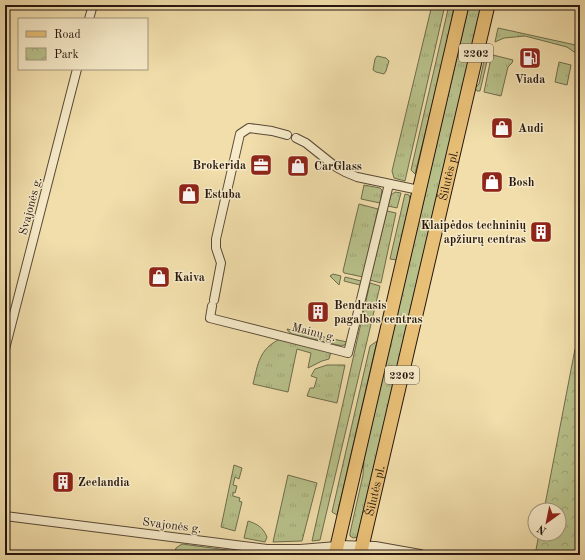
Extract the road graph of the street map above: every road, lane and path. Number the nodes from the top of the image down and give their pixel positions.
1 (93, 5) edge
2 (462, 5) edge
3 (488, 5) edge
4 (89, 18) edge
5 (77, 70) edge
6 (287, 136) dead end
7 (296, 138) dead end
8 (389, 184) junction
9 (419, 190) junction
10 (5, 349) edge
11 (5, 516) edge
12 (336, 550) edge
13 (361, 551) edge
14 (420, 555) edge

1 - 4 street
2 - 9 main road, Šilutės pl. / 2202
3 - 13 main road, Šilutės pl. / 2202
5 - 10 street, Svajonės g.
6 - 8 street, Mainų g.
7 - 8 street
8 - 9 street
9 - 12 main road, Šilutės pl. / 2202
11 - 12 street, Svajonės g.
12 - 13 street
13 - 14 street

